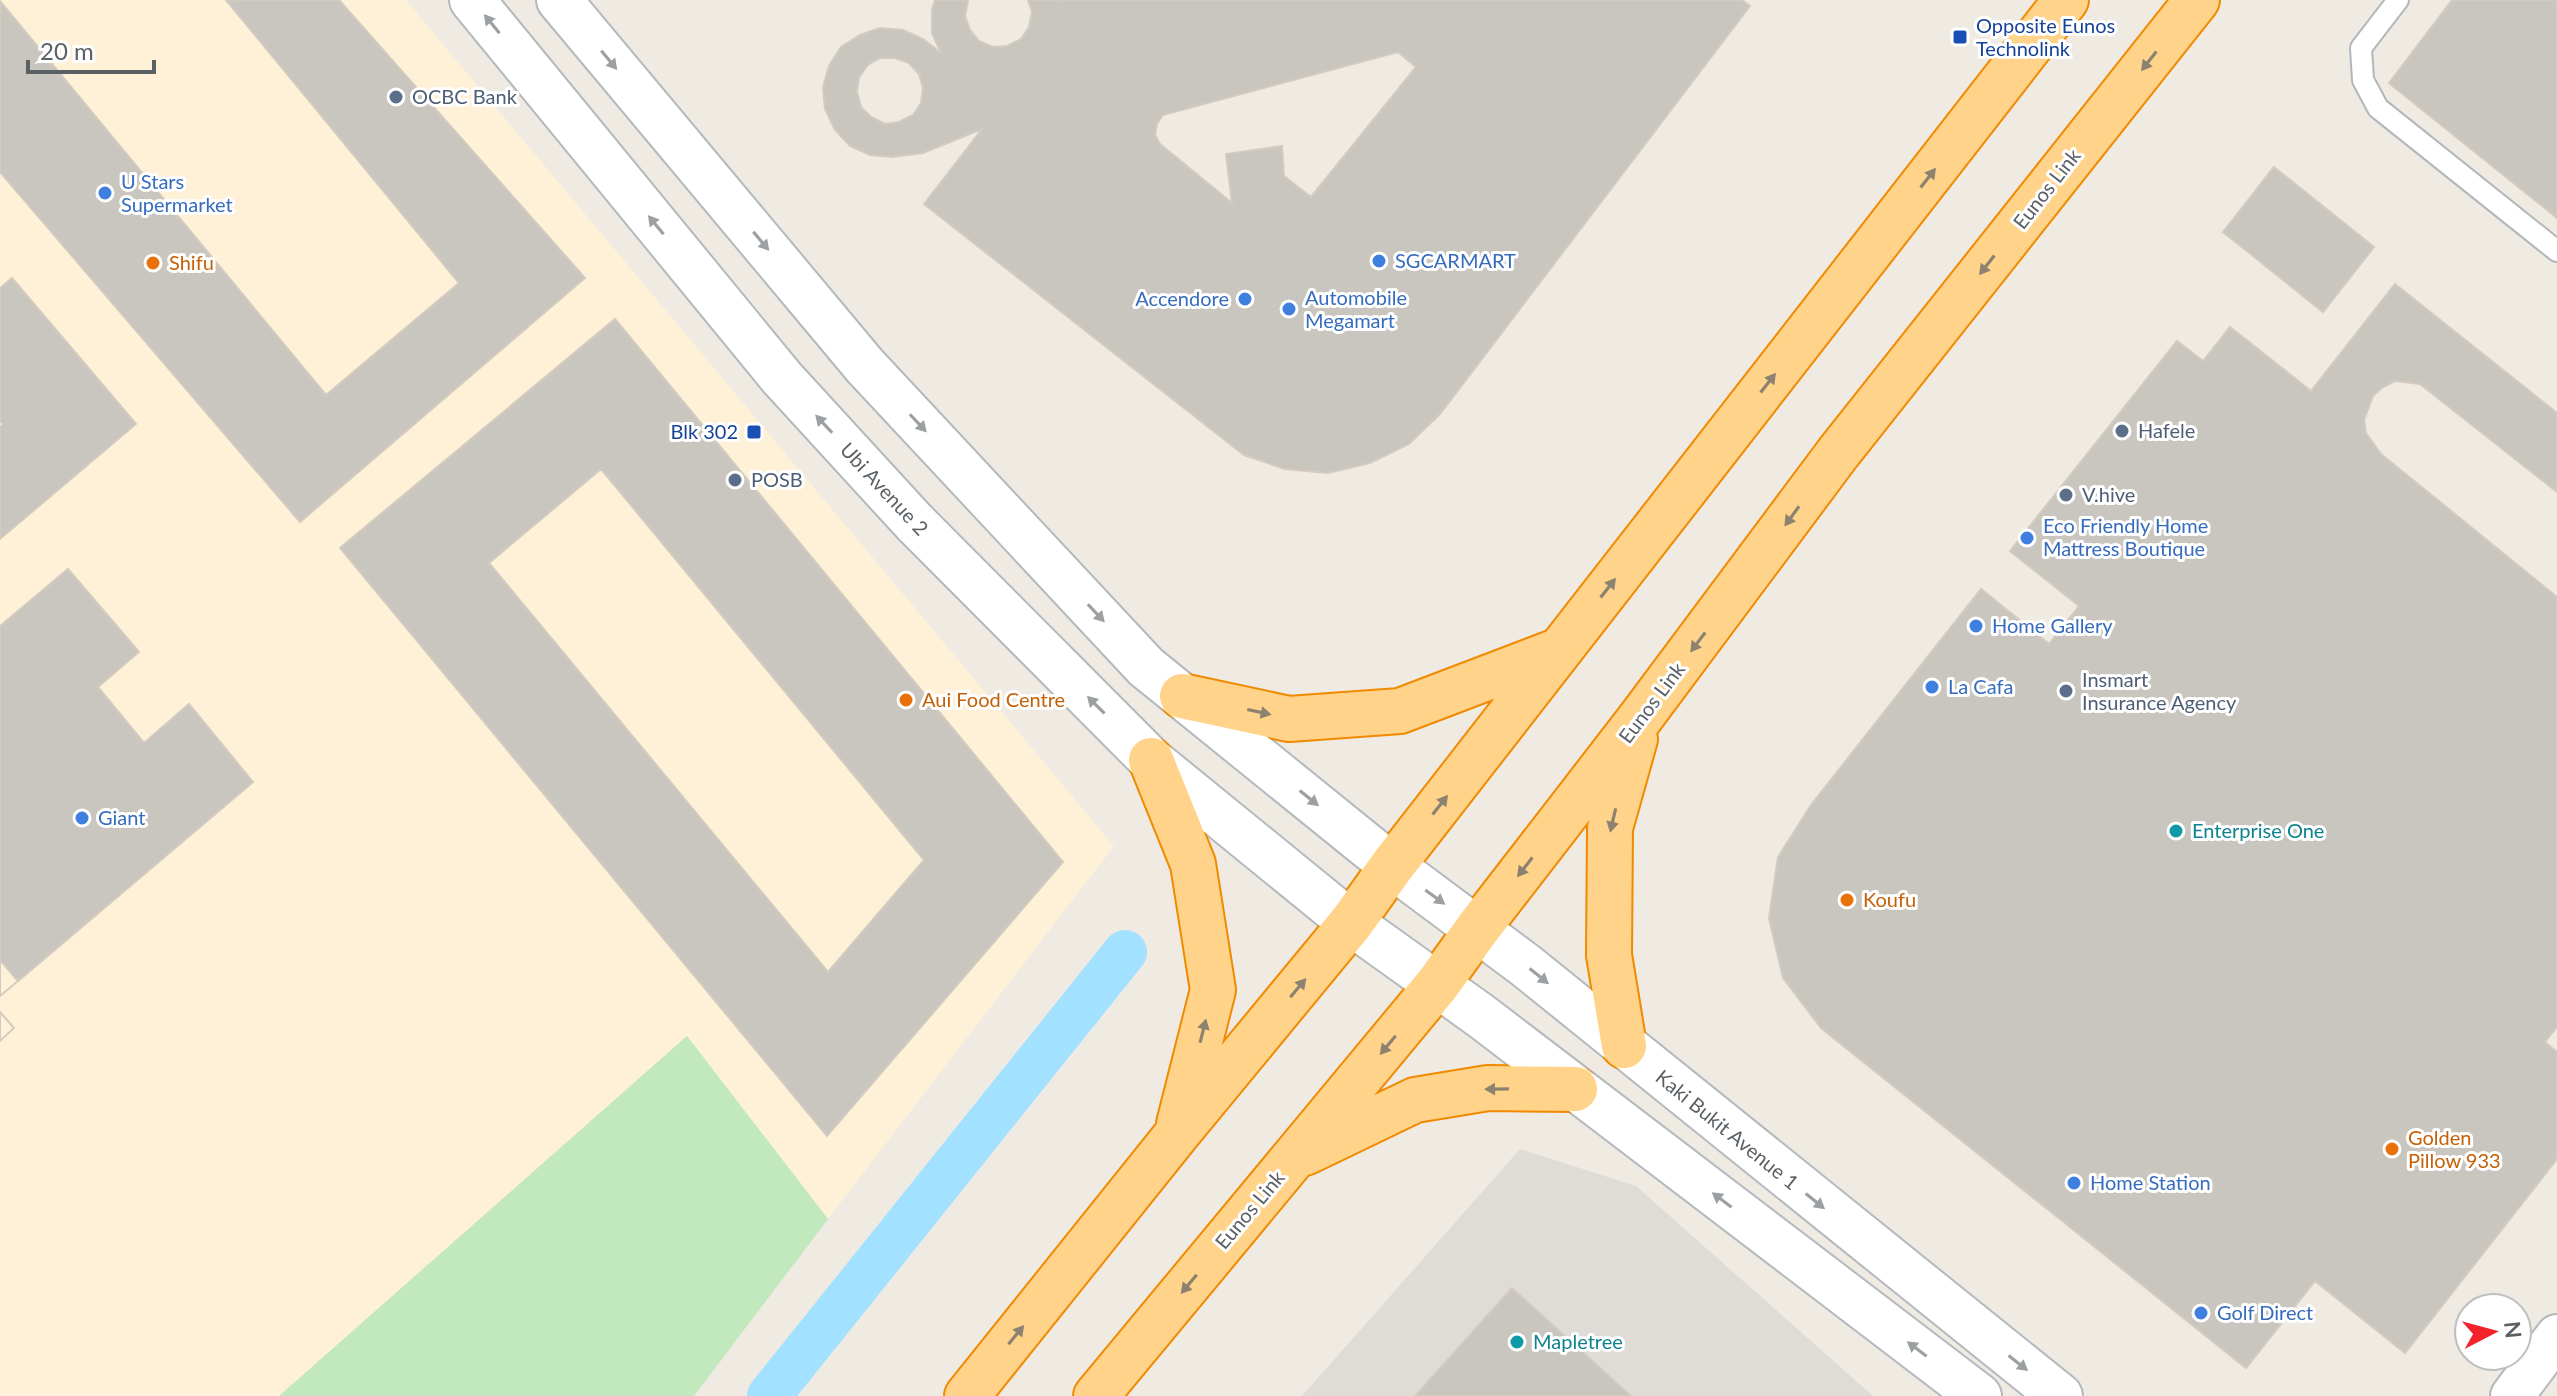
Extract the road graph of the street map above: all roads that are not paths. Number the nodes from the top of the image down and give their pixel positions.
1 (472, 0) edge
2 (559, 0) edge
3 (2066, 0) edge
4 (2197, 0) edge
5 (2398, 0) edge
6 (2557, 251) edge
7 (1560, 650) junction
8 (1182, 696) junction
9 (1641, 717) junction
10 (1151, 760) junction
11 (1392, 866) junction
12 (1351, 923) junction
13 (1478, 928) junction
14 (1437, 985) junction
15 (1624, 1046) junction
16 (1575, 1089) junction
17 (1177, 1134) junction
18 (1292, 1159) junction
19 (2557, 1336) edge
20 (967, 1396) edge
21 (1096, 1396) edge
22 (1979, 1396) edge
23 (2060, 1396) edge
24 (2512, 1396) edge

10 -> 1 main road, Ubi Avenue 2
2 -> 8 main road
7 -> 3 highway
4 -> 9 highway, Eunos Link
5 - 6 lane
8 -> 7 highway
11 -> 7 highway
8 -> 11 main road
9 -> 13 highway, Eunos Link
9 -> 15 highway
10 - 12 main road, Ubi Avenue 2
17 -> 10 highway
11 - 12 highway
11 -> 13 main road, Kaki Bukit Avenue 1
12 - 14 main road
17 -> 12 highway
13 - 14 highway, Eunos Link
13 -> 15 main road, Kaki Bukit Avenue 1
14 - 16 main road
14 -> 18 highway, Eunos Link
15 -> 23 main road, Kaki Bukit Avenue 1
16 -> 18 highway
22 -> 16 main road
20 -> 17 highway
18 -> 21 highway, Eunos Link
19 - 24 street

